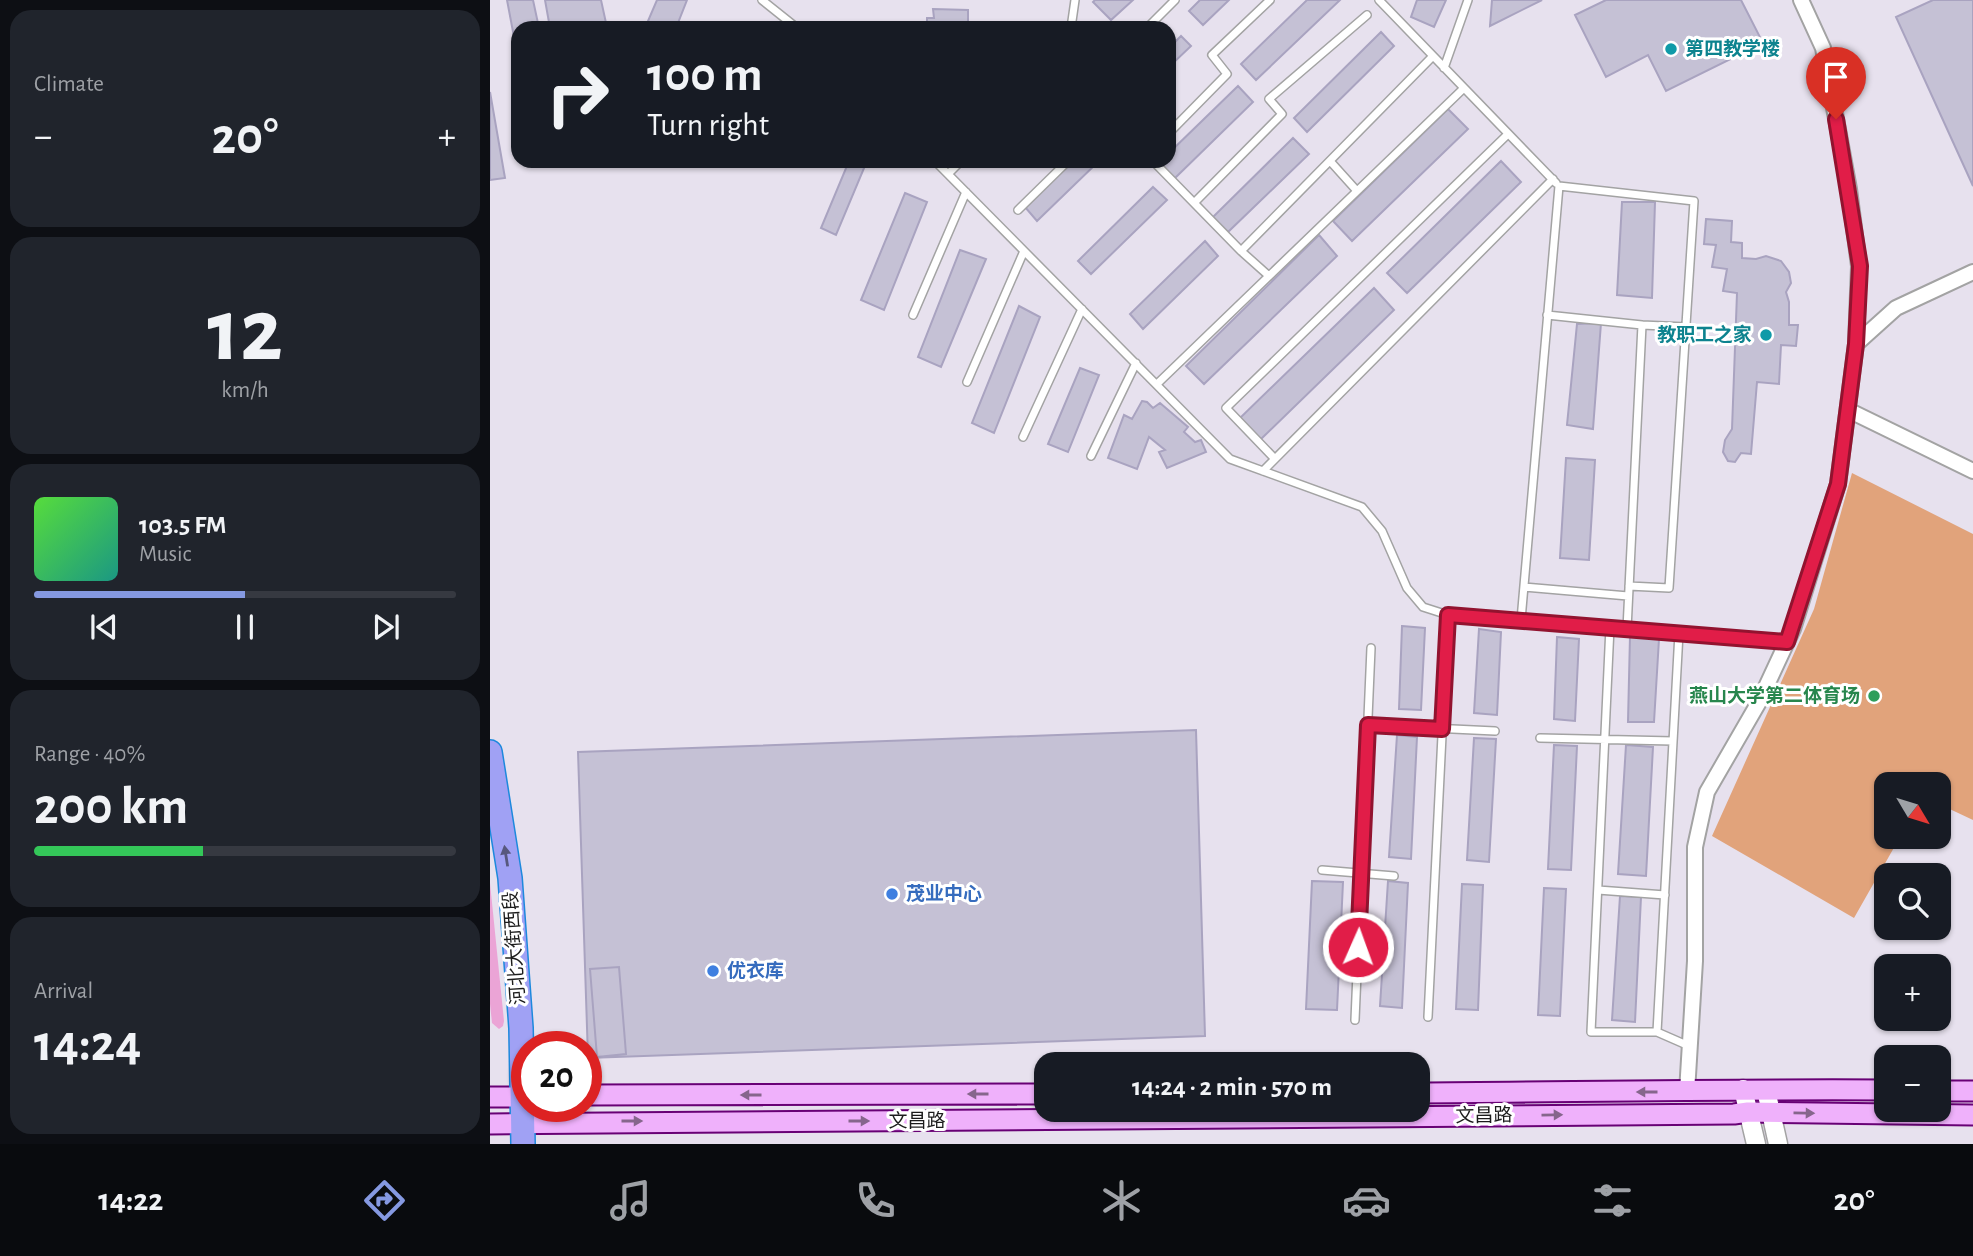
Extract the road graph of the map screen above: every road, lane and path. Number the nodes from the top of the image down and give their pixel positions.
1 (762, 0) edge
2 (1074, 0) edge
3 (1175, 0) edge
4 (1270, 0) edge
5 (1468, 0) edge
6 (1801, 0) edge
7 (1382, 1) edge
8 (1367, 15) dead end
9 (788, 21) edge
10 (1072, 21) edge
11 (1154, 21) edge
12 (1433, 56) junction
13 (1444, 68) junction
14 (1464, 88) junction
15 (1176, 126) edge
16 (1508, 134) junction
17 (1330, 161) junction
18 (942, 168) edge
19 (954, 168) edge
20 (1061, 168) edge
21 (1160, 168) edge
22 (948, 174) junction
23 (1556, 183) junction
24 (1357, 191) junction
25 (966, 192) junction
26 (1194, 203) junction
27 (1018, 210) dead end
28 (1024, 251) junction
29 (1241, 251) junction
30 (1973, 272) edge
31 (1269, 276) junction
32 (1082, 309) junction
33 (1547, 314) junction
34 (913, 316) dead end
35 (1642, 325) junction
36 (1686, 327) junction
37 (1856, 344) junction
38 (1136, 363) junction
39 (967, 382) dead end
40 (1157, 384) junction
41 (1848, 410) junction
42 (1023, 437) dead end
43 (1091, 456) dead end
44 (1275, 459) junction
45 (1263, 471) junction
46 (1973, 471) edge
47 (1629, 586) junction
48 (1524, 587) junction
49 (1628, 596) junction
50 (1448, 615) junction
51 (1521, 620) junction
52 (1610, 627) junction
53 (1627, 629) junction
54 (1679, 633) junction
55 (1787, 642) junction
56 (1371, 648) dead end
57 (1368, 725) junction
58 (1442, 729) junction
59 (1495, 731) dead end
60 (1540, 738) dead end
61 (1605, 740) junction
62 (1673, 741) junction
63 (490, 752) edge
64 (1322, 870) dead end
65 (1361, 873) junction
66 (1394, 876) dead end
67 (1598, 890) junction
68 (1665, 895) junction
69 (1428, 1017) dead end
70 (1355, 1020) dead end
71 (521, 1031) edge
72 (1657, 1032) junction
73 (1690, 1046) junction
74 (1743, 1089) junction
75 (1766, 1090) junction
76 (1874, 1090) edge
77 (1951, 1091) edge
78 (1973, 1091) edge
79 (1687, 1092) junction
80 (1430, 1093) edge
81 (1034, 1094) edge
82 (602, 1095) edge
83 (490, 1097) edge
84 (511, 1097) edge
85 (1748, 1112) junction
86 (1771, 1113) junction
87 (1973, 1115) edge
88 (490, 1124) edge
89 (523, 1133) edge
90 (1756, 1144) edge
91 (1778, 1144) edge

1 - 9 lane
2 - 10 lane
3 - 11 lane
4 - 15 lane
5 - 13 lane
6 - 37 street
7 - 12 lane
8 - 26 lane
12 - 13 lane
12 - 17 lane
13 - 14 lane
14 - 16 lane
14 - 24 lane
16 - 23 lane
16 - 44 lane
17 - 24 lane
17 - 29 lane
18 - 22 lane
19 - 22 lane
20 - 27 lane
21 - 26 lane
22 - 25 lane
23 - 33 lane
23 - 36 lane
23 - 44 lane
24 - 31 lane
25 - 28 lane
25 - 34 lane
26 - 29 lane
28 - 32 lane
28 - 39 lane
29 - 31 lane
30 - 37 street
31 - 40 lane
32 - 38 lane
32 - 42 lane
33 - 35 lane
33 - 48 lane
35 - 36 lane
35 - 47 lane
36 - 47 lane
37 - 41 street
38 - 40 lane
38 - 43 lane
40 - 45 lane
41 - 46 street
41 - 55 street
44 - 45 lane
45 - 50 lane
47 - 49 lane
48 - 49 lane
48 - 51 lane
49 - 53 lane
50 - 51 lane
50 - 58 lane
51 - 52 lane
52 - 53 lane
52 - 61 lane
53 - 54 lane
54 - 55 lane
54 - 62 lane
55 - 73 street
56 - 57 lane
57 - 58 lane
57 - 65 lane
58 - 59 lane
58 - 69 lane
60 - 61 lane
61 - 62 lane
61 - 67 lane
62 - 68 lane
71 -> 63 highway, 河北大街西段
64 - 65 lane
65 - 66 lane
65 - 70 lane
67 - 68 lane
67 - 72 lane
68 - 72 lane
72 - 73 lane
73 - 79 street
74 - 75 main road, 文昌路
74 - 79 main road, 文昌路
74 - 85 street
75 - 76 main road, 文昌路
75 - 86 street
77 - 78 main road
79 -> 80 main road, 文昌路
81 -> 82 main road, 文昌路
83 - 84 main road
85 - 86 main road, 文昌路
89 -> 85 main road, 文昌路
85 - 90 street
86 -> 87 main road, 文昌路
86 - 91 street
88 - 89 main road, 文昌路

